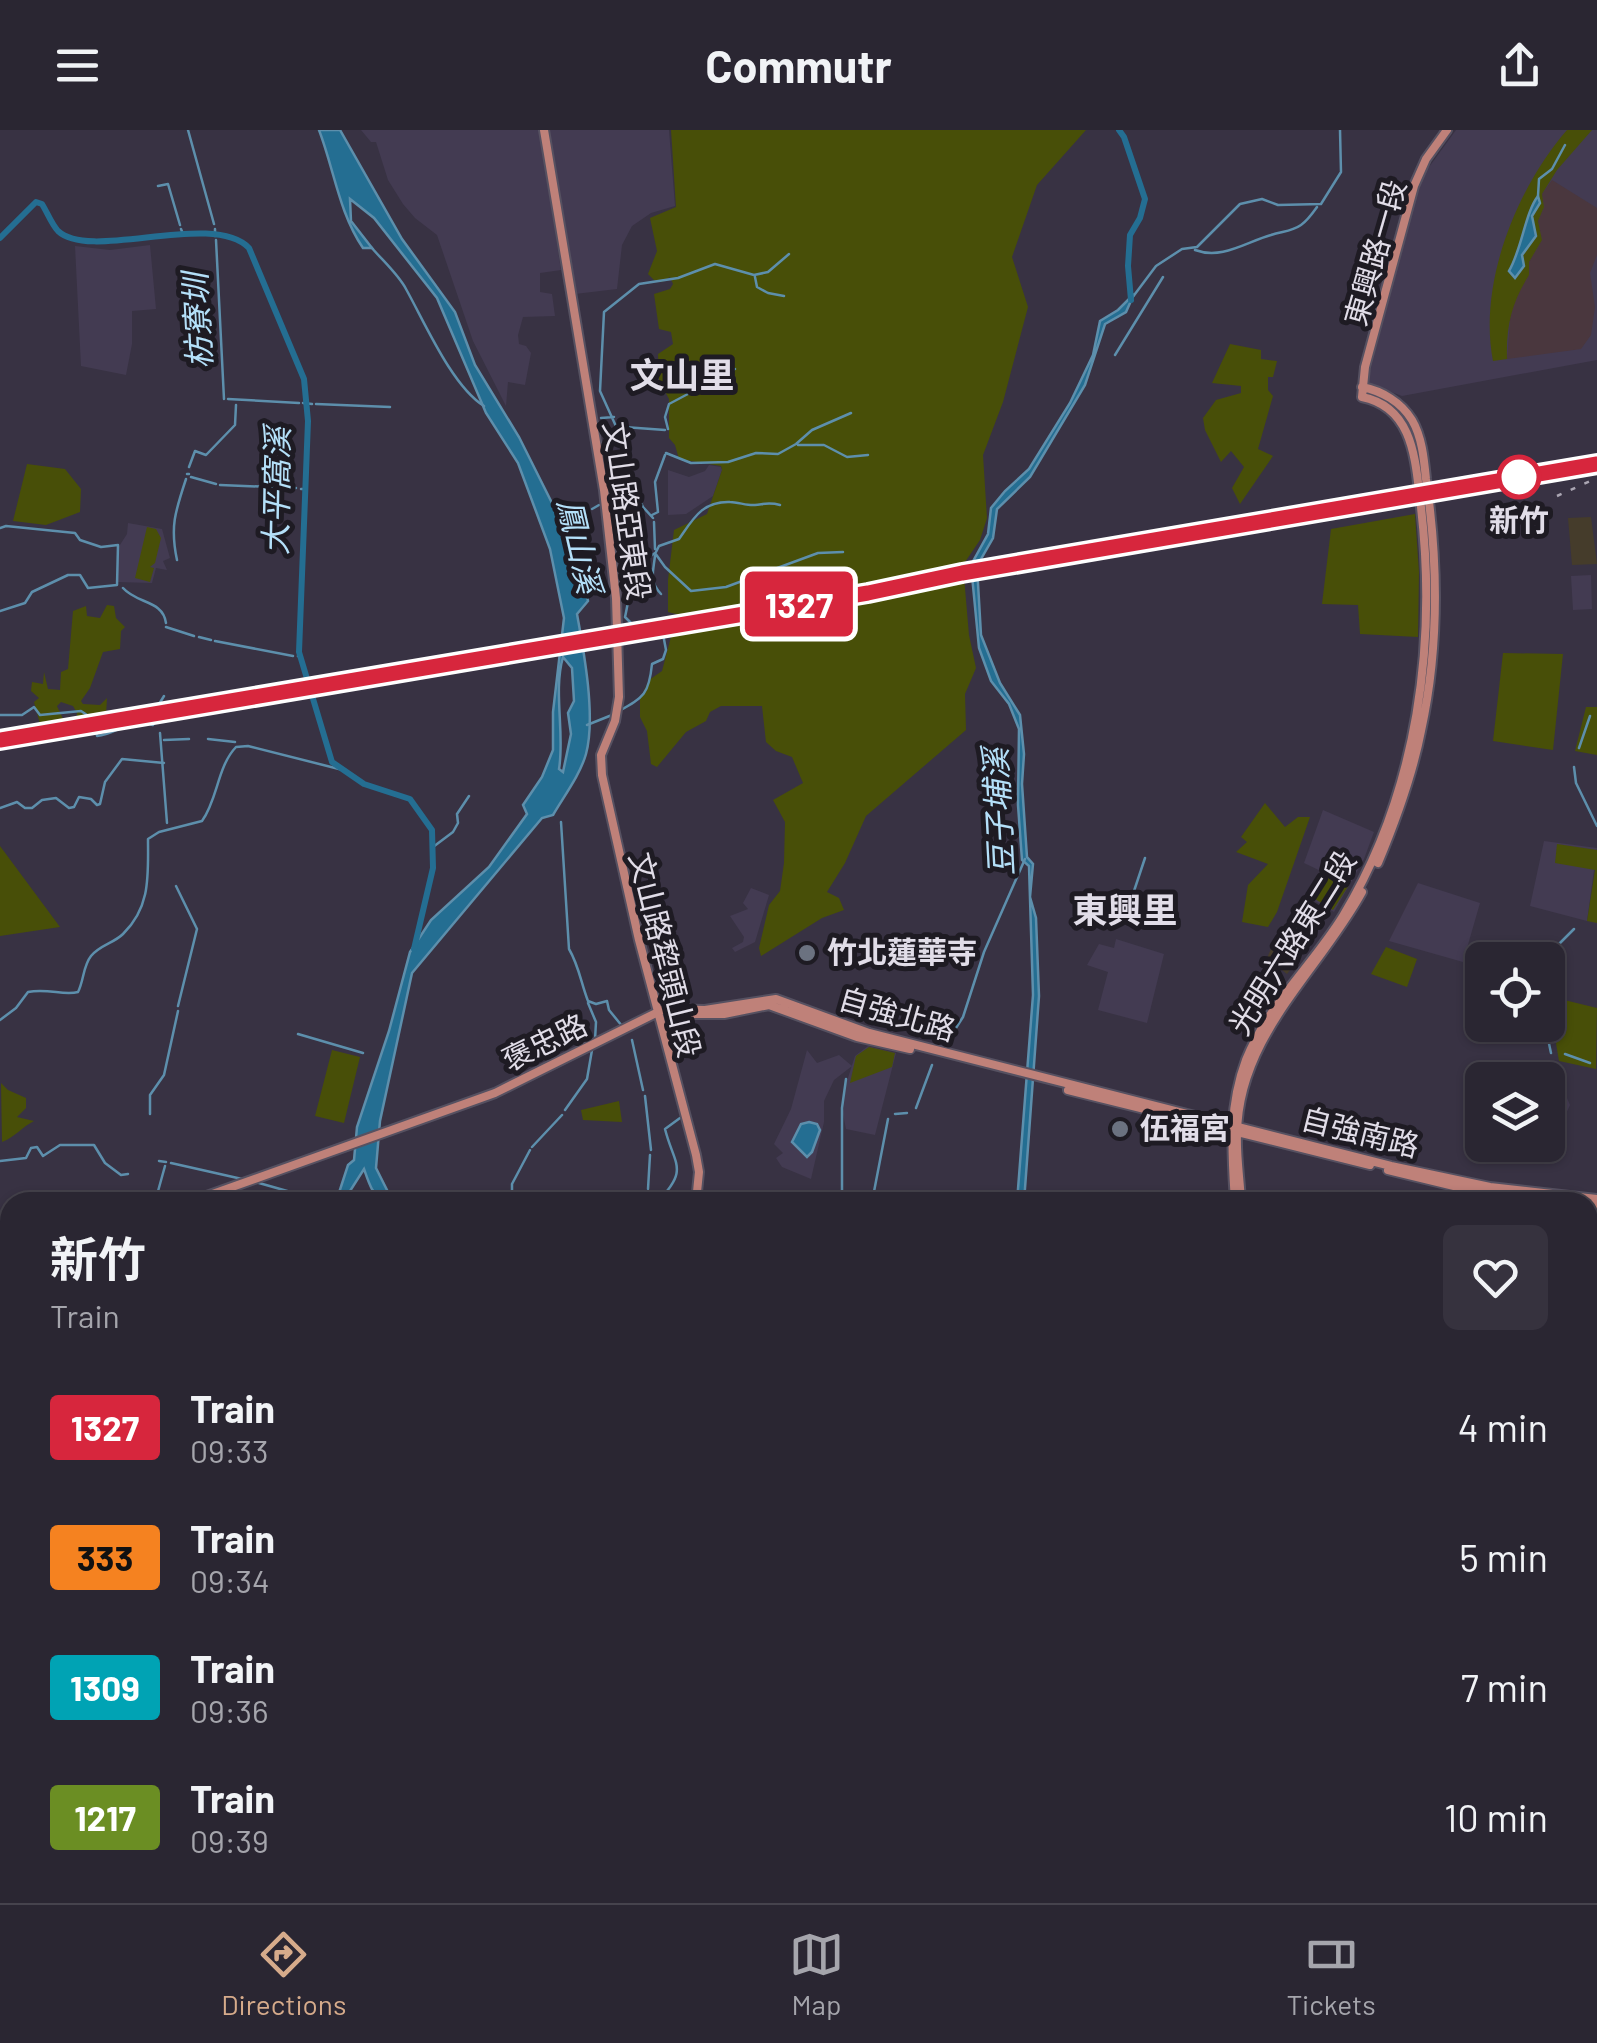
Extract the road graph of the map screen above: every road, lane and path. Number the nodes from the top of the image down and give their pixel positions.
1 (542, 130) edge
2 (1450, 130) edge
3 (1364, 392) joint
4 (613, 720) joint
5 (759, 1004) joint
6 (656, 1014) junction
7 (1234, 1128) junction
8 (219, 1192) edge
9 (695, 1192) edge
10 (1237, 1192) edge
11 (1479, 1192) edge
12 (1532, 1192) edge

1 - 4 main road, 文山路亞東段
2 - 3 main road, 東興路一段
3 - 7 main road, 光明六路東二段
4 - 6 main road, 文山路犂頭山段
5 - 6 main road, 褒忠路
5 - 7 main road, 自強北路
6 - 8 main road, 褒忠路
6 - 9 main road, 文山路犂頭山段
7 - 10 main road, 光明六路東二段
7 - 11 main road, 自強南路
7 - 12 main road, 自強南路

